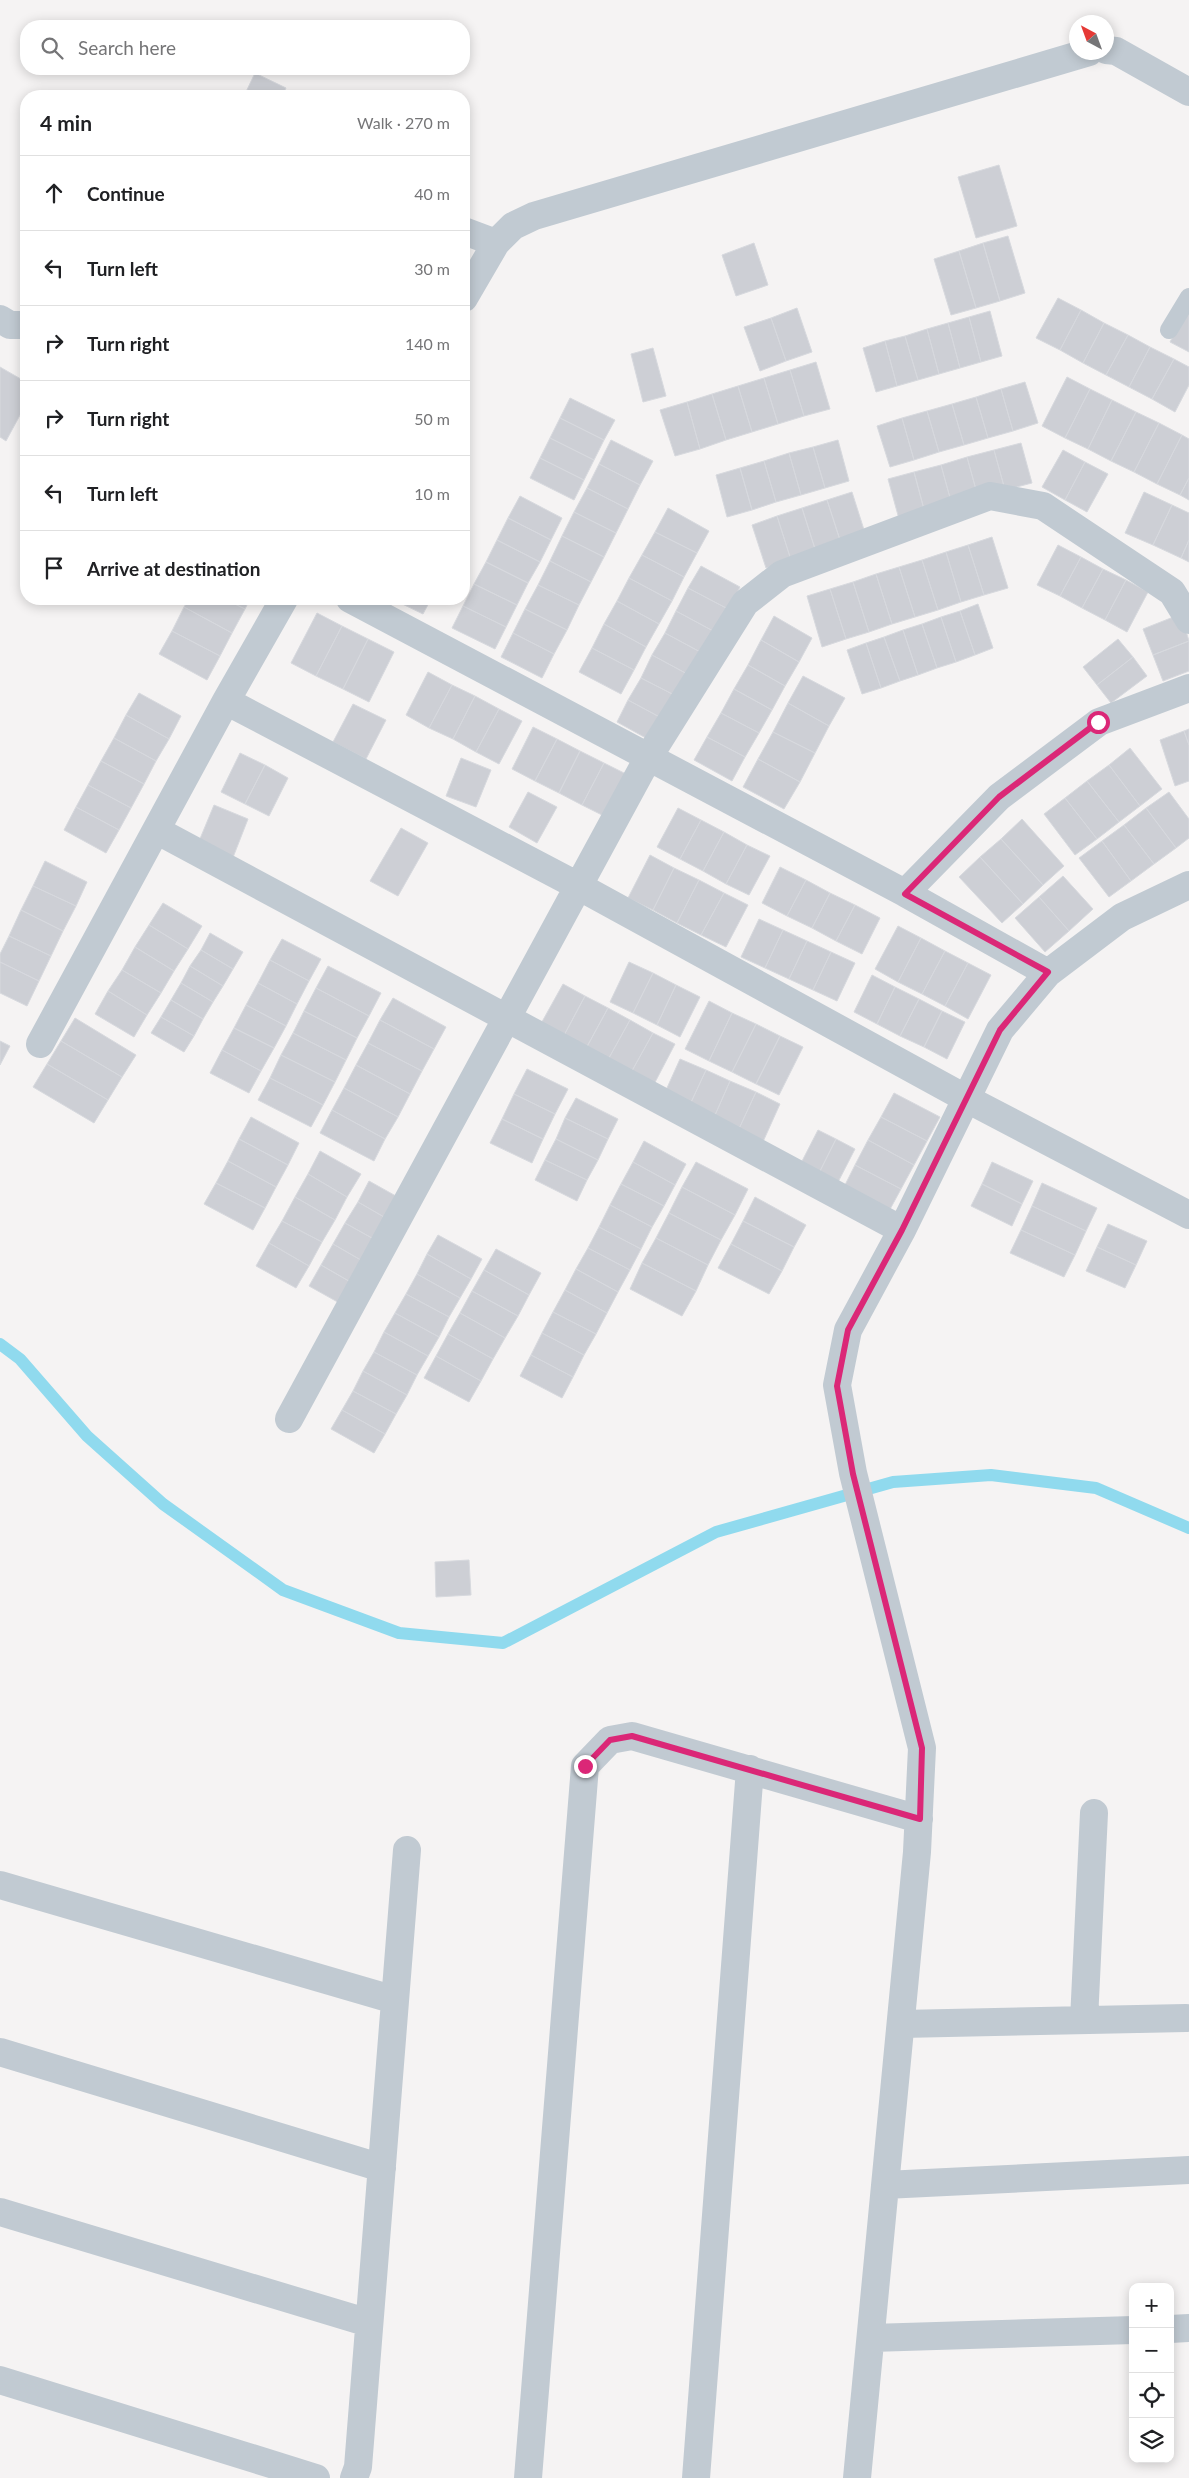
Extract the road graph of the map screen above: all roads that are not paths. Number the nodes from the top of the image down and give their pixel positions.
1 (1114, 51) edge
2 (1069, 58) edge
3 (1189, 92) edge
4 (470, 233) edge
5 (496, 244) junction
6 (470, 288) edge
7 (1189, 296) edge
8 (0, 319) edge
9 (20, 324) edge
10 (1169, 330) dead end
11 (281, 605) edge
12 (361, 605) edge
13 (1189, 620) edge
14 (1189, 688) edge
15 (226, 701) junction
16 (648, 758) junction
17 (156, 830) junction
18 (1189, 884) edge
19 (580, 887) junction
20 (905, 894) junction
21 (1048, 972) junction
22 (507, 1018) junction
23 (40, 1044) dead end
24 (967, 1099) junction
25 (1189, 1215) edge
26 (902, 1230) junction
27 (289, 1419) dead end
28 (750, 1769) junction
29 (1094, 1813) dead end
30 (920, 1819) junction
31 (408, 1850) dead end
32 (0, 1885) edge
33 (395, 2000) junction
34 (1186, 2018) dead end
35 (1084, 2020) junction
36 (901, 2024) junction
37 (0, 2052) edge
38 (382, 2168) junction
39 (1189, 2170) edge
40 (885, 2185) junction
41 (0, 2212) edge
42 (370, 2323) junction
43 (1189, 2328) edge
44 (1174, 2329) edge
45 (1129, 2330) edge
46 (871, 2338) junction
47 (0, 2380) edge
48 (316, 2478) edge
49 (354, 2478) edge
50 (528, 2478) edge
51 (696, 2478) edge
52 (857, 2478) edge

1 - 3 street
2 - 5 street
4 - 5 street
5 - 6 street
7 - 10 lane
8 - 9 street
11 - 15 street
12 - 16 street
13 - 16 street
14 - 20 street
15 - 17 street
15 - 19 street
16 - 19 street
16 - 20 street
17 - 22 street
17 - 23 street
18 - 21 street
19 - 22 street
19 - 24 street
20 - 21 street
21 - 24 street
22 - 26 street
22 - 27 street
24 - 25 street
24 - 26 street
26 - 30 street
28 - 30 street
28 - 50 street
28 - 51 street
29 - 35 street
30 - 36 street
31 - 33 street
32 - 33 street
33 - 38 street
34 - 35 street
35 - 36 street
36 - 40 street
37 - 38 street
38 - 42 street
39 - 40 street
40 - 46 street
41 - 42 street
42 - 49 street
43 - 44 street
45 - 46 street
46 - 52 street
47 - 48 street

